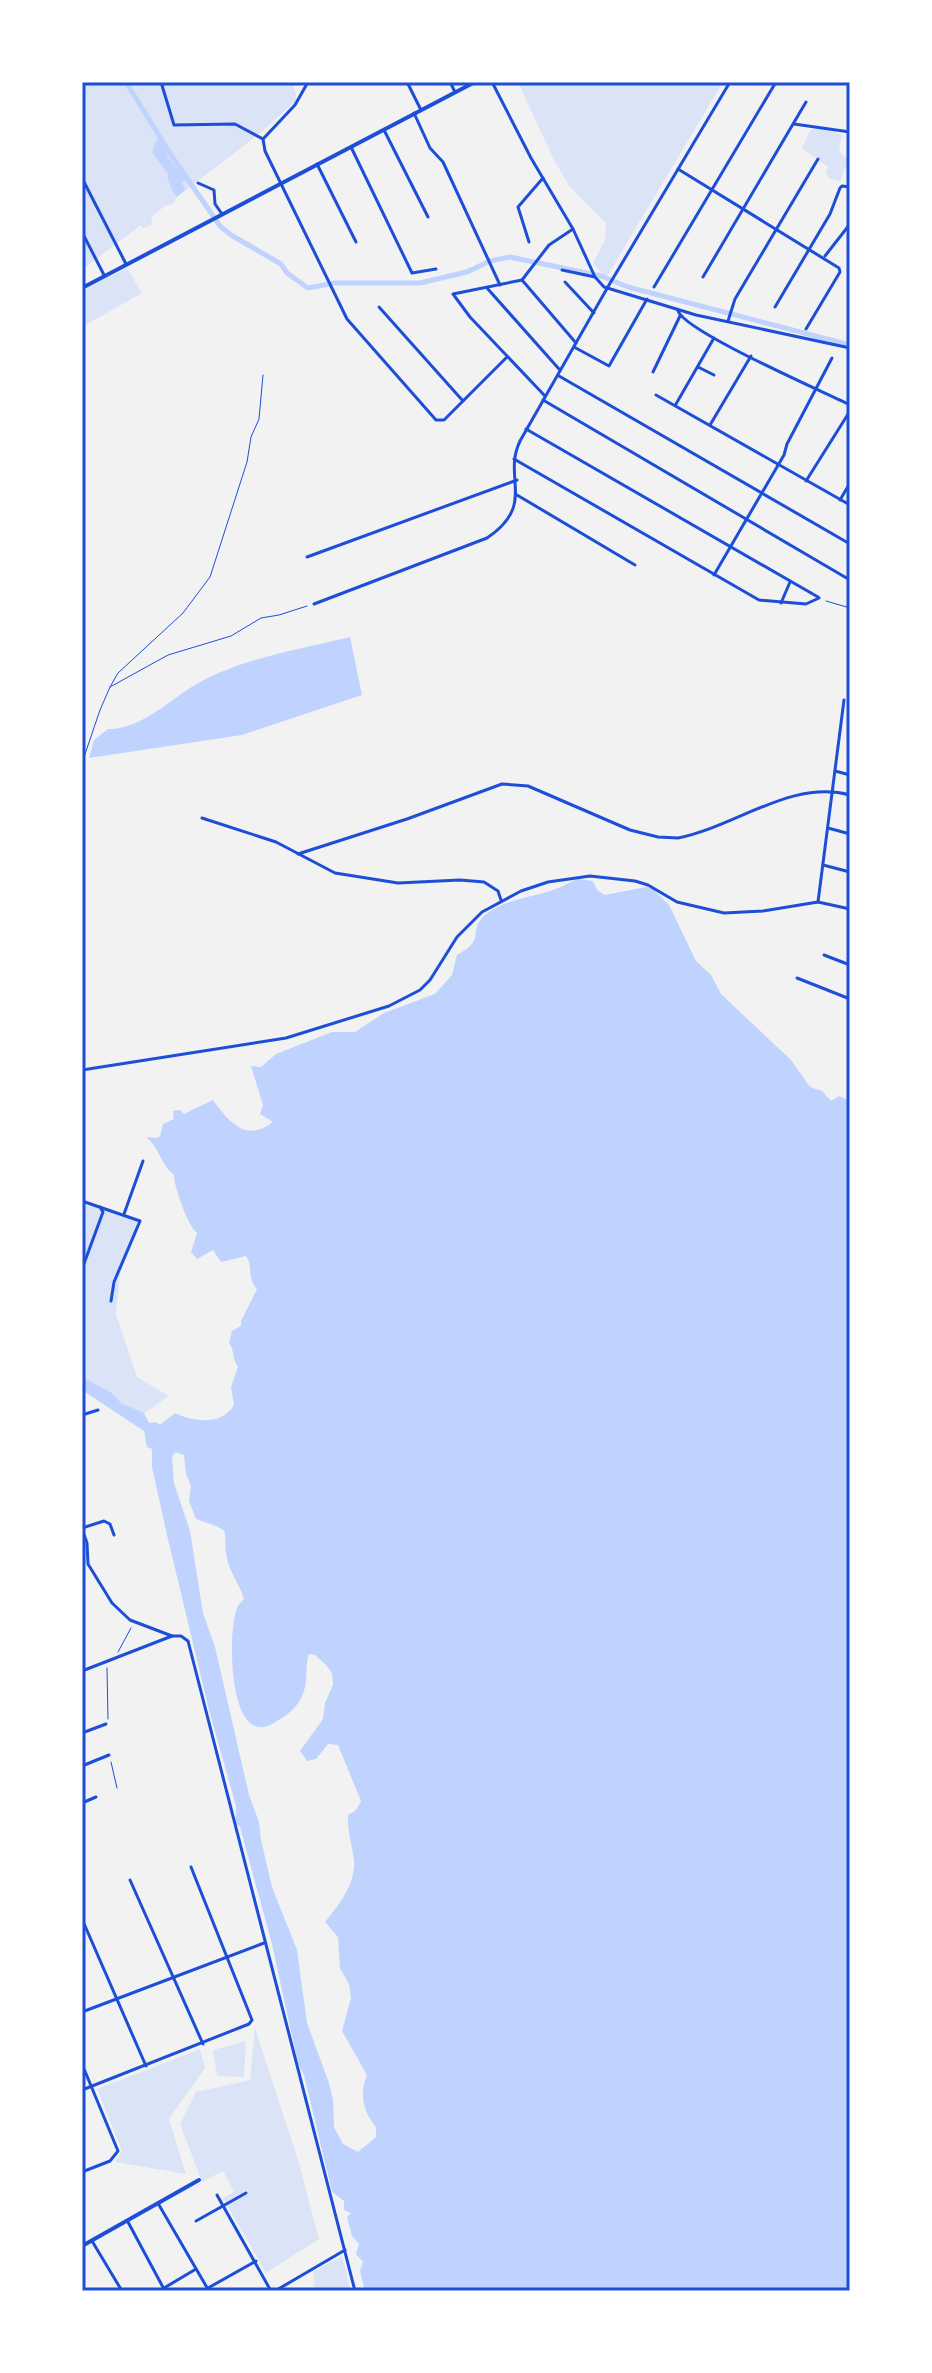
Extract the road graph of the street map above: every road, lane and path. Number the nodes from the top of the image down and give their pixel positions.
1 (161, 82) edge
2 (308, 82) edge
3 (407, 82) edge
4 (450, 82) edge
5 (475, 82) edge
6 (492, 82) edge
7 (730, 82) edge
8 (776, 82) edge
9 (455, 92) junction
10 (806, 102) dead end
11 (421, 110) junction
12 (414, 113) junction
13 (792, 123) junction
14 (384, 130) junction
15 (850, 132) edge
16 (263, 139) junction
17 (351, 147) junction
18 (818, 159) dead end
19 (317, 164) junction
20 (678, 169) junction
21 (82, 178) edge
22 (543, 178) junction
23 (198, 183) dead end
24 (283, 183) junction
25 (850, 187) edge
26 (711, 190) junction
27 (744, 209) junction
28 (221, 215) junction
29 (428, 217) dead end
30 (850, 224) edge
31 (573, 229) junction
32 (776, 229) junction
33 (82, 232) edge
34 (356, 242) dead end
35 (529, 242) dead end
36 (810, 249) junction
37 (824, 257) junction
38 (127, 264) junction
39 (436, 269) dead end
40 (562, 270) dead end
41 (105, 276) junction
42 (595, 277) junction
43 (703, 277) dead end
44 (522, 280) junction
45 (565, 282) dead end
46 (500, 285) junction
47 (82, 286) edge
48 (608, 286) junction
49 (654, 287) dead end
50 (487, 288) junction
51 (647, 299) junction
52 (379, 307) dead end
53 (775, 307) dead end
54 (675, 308) junction
55 (594, 313) junction
56 (680, 316) junction
57 (728, 321) junction
58 (806, 329) dead end
59 (714, 338) junction
60 (575, 345) junction
61 (850, 348) edge
62 (751, 356) junction
63 (507, 357) junction
64 (832, 358) dead end
65 (698, 367) junction
66 (561, 370) junction
67 (653, 372) dead end
68 (263, 375) dead end
69 (714, 375) dead end
70 (558, 376) junction
71 (816, 389) junction
72 (656, 395) dead end
73 (544, 398) junction
74 (463, 401) junction
75 (675, 405) junction
76 (850, 408) edge
77 (842, 423) junction
78 (710, 426) junction
79 (850, 428) edge
80 (526, 429) junction
81 (514, 459) junction
82 (777, 465) junction
83 (517, 480) junction
84 (806, 481) junction
85 (850, 483) edge
86 (762, 492) junction
87 (517, 495) junction
88 (840, 500) junction
89 (850, 505) edge
90 (746, 521) junction
91 (850, 544) edge
92 (731, 548) junction
93 (307, 557) dead end
94 (635, 565) dead end
95 (714, 575) junction
96 (850, 580) edge
97 (790, 582) junction
98 (820, 599) junction
99 (781, 603) junction
100 (314, 604) joint
101 (850, 608) edge
102 (110, 687) junction
103 (844, 700) dead end
104 (82, 763) edge
105 (835, 771) junction
106 (850, 775) edge
107 (833, 791) junction
108 (850, 795) edge
109 (202, 818) dead end
110 (828, 828) junction
111 (850, 834) edge
112 (298, 854) junction
113 (823, 865) junction
114 (850, 872) edge
115 (501, 900) junction
116 (818, 902) junction
117 (850, 909) edge
118 (824, 955) dead end
119 (850, 965) edge
120 (797, 978) dead end
121 (850, 999) edge
122 (82, 1070) edge
123 (143, 1161) dead end
124 (82, 1201) edge
125 (100, 1207) junction
126 (124, 1214) junction
127 (82, 1269) edge
128 (111, 1301) dead end
129 (98, 1410) dead end
130 (82, 1415) edge
131 (82, 1528) edge
132 (114, 1535) dead end
133 (88, 1564) junction
134 (82, 1565) edge
135 (134, 1622) junction
136 (172, 1636) junction
137 (115, 1658) junction
138 (105, 1662) junction
139 (82, 1671) edge
140 (106, 1724) joint
141 (82, 1733) edge
142 (109, 1755) joint
143 (82, 1766) edge
144 (117, 1788) dead end
145 (96, 1797) dead end
146 (82, 1803) edge
147 (191, 1867) dead end
148 (130, 1880) dead end
149 (82, 1919) edge
150 (264, 1943) junction
151 (226, 1958) junction
152 (172, 1978) junction
153 (117, 1999) junction
154 (82, 2012) edge
155 (203, 2044) junction
156 (82, 2064) edge
157 (146, 2066) junction
158 (92, 2086) junction
159 (82, 2090) edge
160 (82, 2172) edge
161 (199, 2180) dead end
162 (246, 2193) dead end
163 (217, 2195) dead end
164 (159, 2205) junction
165 (223, 2206) junction
166 (196, 2221) dead end
167 (128, 2222) junction
168 (92, 2241) junction
169 (82, 2246) edge
170 (345, 2250) junction
171 (256, 2261) junction
172 (196, 2269) junction
173 (164, 2290) edge
174 (209, 2290) edge
175 (122, 2291) edge
176 (159, 2291) edge
177 (273, 2291) edge
178 (355, 2291) edge

1 - 16 street
2 - 16 street
3 - 11 street
4 - 9 street
5 - 9 main road
6 - 22 street
7 - 20 street
8 - 26 street
9 - 11 main road
10 - 13 street
11 - 12 main road
12 - 14 main road
12 - 46 street
13 - 15 street
13 - 27 street
14 - 17 main road
14 - 29 street
16 - 24 street
17 - 19 main road
17 - 39 street
18 - 32 street
19 - 24 main road
19 - 34 street
20 - 26 street
20 - 48 street
21 - 38 street
22 - 31 street
22 - 35 street
23 - 28 street
24 - 28 main road
24 - 74 street
25 - 36 street
26 - 27 street
26 - 49 street
27 - 32 street
27 - 43 street
28 - 38 main road
30 - 37 street
31 - 42 street
31 - 44 street
32 - 36 street
32 - 57 street
33 - 41 street
36 - 37 street
36 - 53 street
37 - 58 street
38 - 41 main road
40 - 42 street
41 - 47 main road
42 - 48 street
44 - 46 street
44 - 60 street
45 - 55 street
46 - 50 street
48 - 51 street
48 - 55 street
50 - 63 street
50 - 66 street
51 - 54 street
51 - 60 street
52 - 74 street
54 - 56 street
54 - 57 street
55 - 60 street
56 - 59 street
56 - 67 street
57 - 61 street
59 - 62 street
59 - 65 street
60 - 66 street
62 - 71 street
62 - 78 street
63 - 73 street
63 - 74 street
64 - 71 street
65 - 69 street
65 - 75 street
66 - 70 street
68 - 102 path
70 - 73 street
70 - 86 street
71 - 76 street
71 - 82 street
72 - 75 street
73 - 80 street
73 - 90 street
75 - 78 street
76 - 77 street
77 - 79 street
77 - 84 street
78 - 82 street
80 - 81 street
80 - 92 street
81 - 83 street
81 - 95 street
82 - 84 street
82 - 86 street
83 - 87 street
83 - 93 street
84 - 88 street
85 - 88 street
86 - 90 street
86 - 91 street
87 - 94 street
87 - 100 street
88 - 89 street
90 - 92 street
90 - 96 street
92 - 95 street
92 - 97 street
95 - 99 street
97 - 98 street
97 - 99 street
98 - 99 street
98 - 101 path
100 - 102 path
102 - 104 path
103 - 105 street
105 - 106 street
105 - 107 street
107 - 108 street
107 - 110 street
107 - 112 street
109 - 112 street
110 - 111 street
110 - 113 street
112 - 115 street
113 - 114 street
113 - 116 street
115 - 116 street
115 - 122 street
116 - 117 street
118 - 119 street
120 - 121 street
123 - 126 street
124 - 125 street
125 - 126 street
125 - 127 street
126 - 128 street
129 - 130 street
131 - 132 street
131 - 133 street
133 - 134 street
133 - 135 street
135 - 136 street
135 - 137 path
136 - 137 street
136 - 150 street
137 - 138 street
138 - 139 street
138 - 140 path
140 - 141 street
142 - 143 street
142 - 144 path
145 - 146 street
147 - 151 street
148 - 152 street
149 - 153 street
150 - 151 street
150 - 170 street
151 - 152 street
151 - 155 street
152 - 153 street
152 - 155 street
153 - 154 street
153 - 157 street
155 - 157 street
156 - 158 street
157 - 158 street
158 - 159 street
158 - 160 street
161 - 164 main road
162 - 165 street
163 - 165 street
164 - 167 main road
164 - 172 street
165 - 166 street
165 - 171 street
167 - 168 main road
167 - 173 street
168 - 169 main road
168 - 175 street
170 - 177 street
170 - 178 street
171 - 174 street
171 - 177 street
172 - 173 street
172 - 174 street
173 - 176 street

